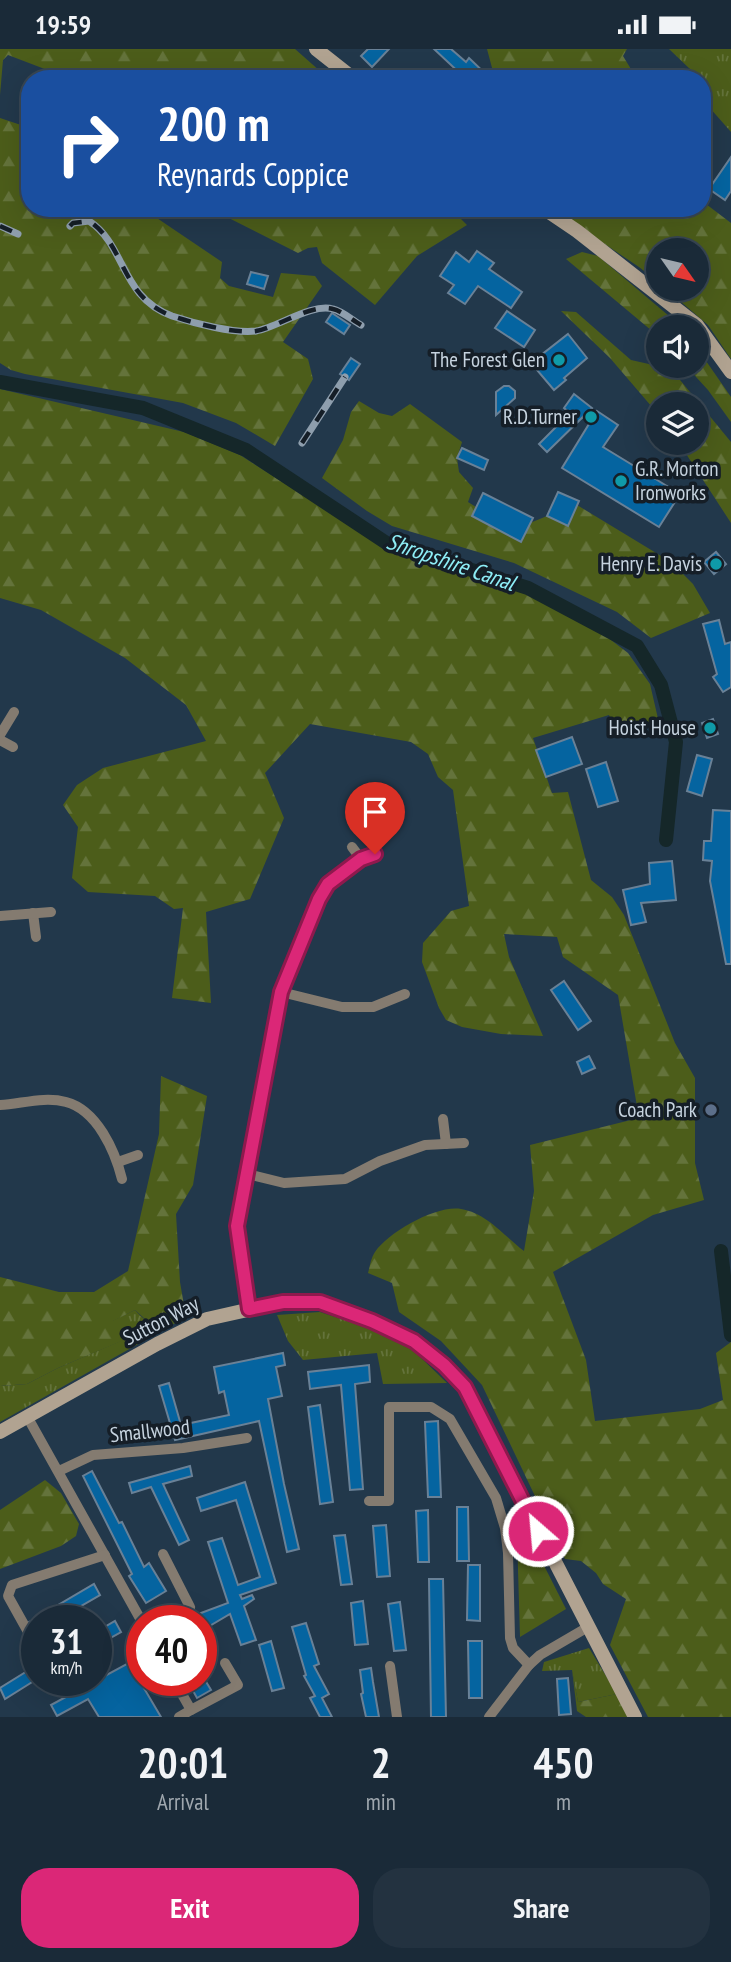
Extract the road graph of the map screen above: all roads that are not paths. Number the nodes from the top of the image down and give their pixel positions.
1 (316, 49) edge
2 (343, 70) edge
3 (556, 217) edge
4 (731, 373) edge
5 (14, 712) dead end
6 (0, 738) edge
7 (13, 747) dead end
8 (352, 847) dead end
9 (375, 854) dead end
10 (361, 859) junction
11 (51, 912) dead end
12 (33, 913) junction
13 (0, 916) edge
14 (36, 937) dead end
15 (281, 992) junction
16 (405, 994) dead end
17 (0, 1105) edge
18 (443, 1119) dead end
19 (464, 1143) dead end
20 (446, 1144) junction
21 (138, 1155) dead end
22 (118, 1162) junction
23 (247, 1174) junction
24 (122, 1178) dead end
25 (249, 1309) junction
26 (28, 1418) junction
27 (0, 1432) edge
28 (247, 1438) dead end
29 (59, 1471) junction
30 (369, 1501) dead end
31 (163, 1554) dead end
32 (105, 1555) junction
33 (133, 1605) edge
34 (189, 1605) edge
35 (21, 1618) edge
36 (587, 1627) junction
37 (225, 1663) dead end
38 (529, 1665) junction
39 (390, 1667) dead end
40 (183, 1696) edge
41 (191, 1710) junction
42 (179, 1717) edge
43 (397, 1717) edge
44 (489, 1717) edge
45 (635, 1717) edge

1 - 2 street
3 - 4 street
5 - 6 street
6 - 7 street
8 - 10 street
9 - 10 street
10 - 15 street
11 - 12 street
12 - 13 street
12 - 14 street
15 - 16 street
15 - 23 street
17 - 22 street
18 - 20 street
19 - 20 street
20 - 23 street
21 - 22 street
22 - 24 street
23 - 25 street
25 - 26 street, Sutton Way
25 - 36 street, Sutton Way
26 - 27 street, Sutton Way
26 - 29 street
28 - 29 street, Smallwood
29 - 32 street
30 - 38 street
31 - 34 street
32 - 33 street
32 - 35 street
36 - 38 street
36 - 45 street, Sutton Way
37 - 41 street
38 - 44 street
39 - 43 street
40 - 41 street
41 - 42 street

